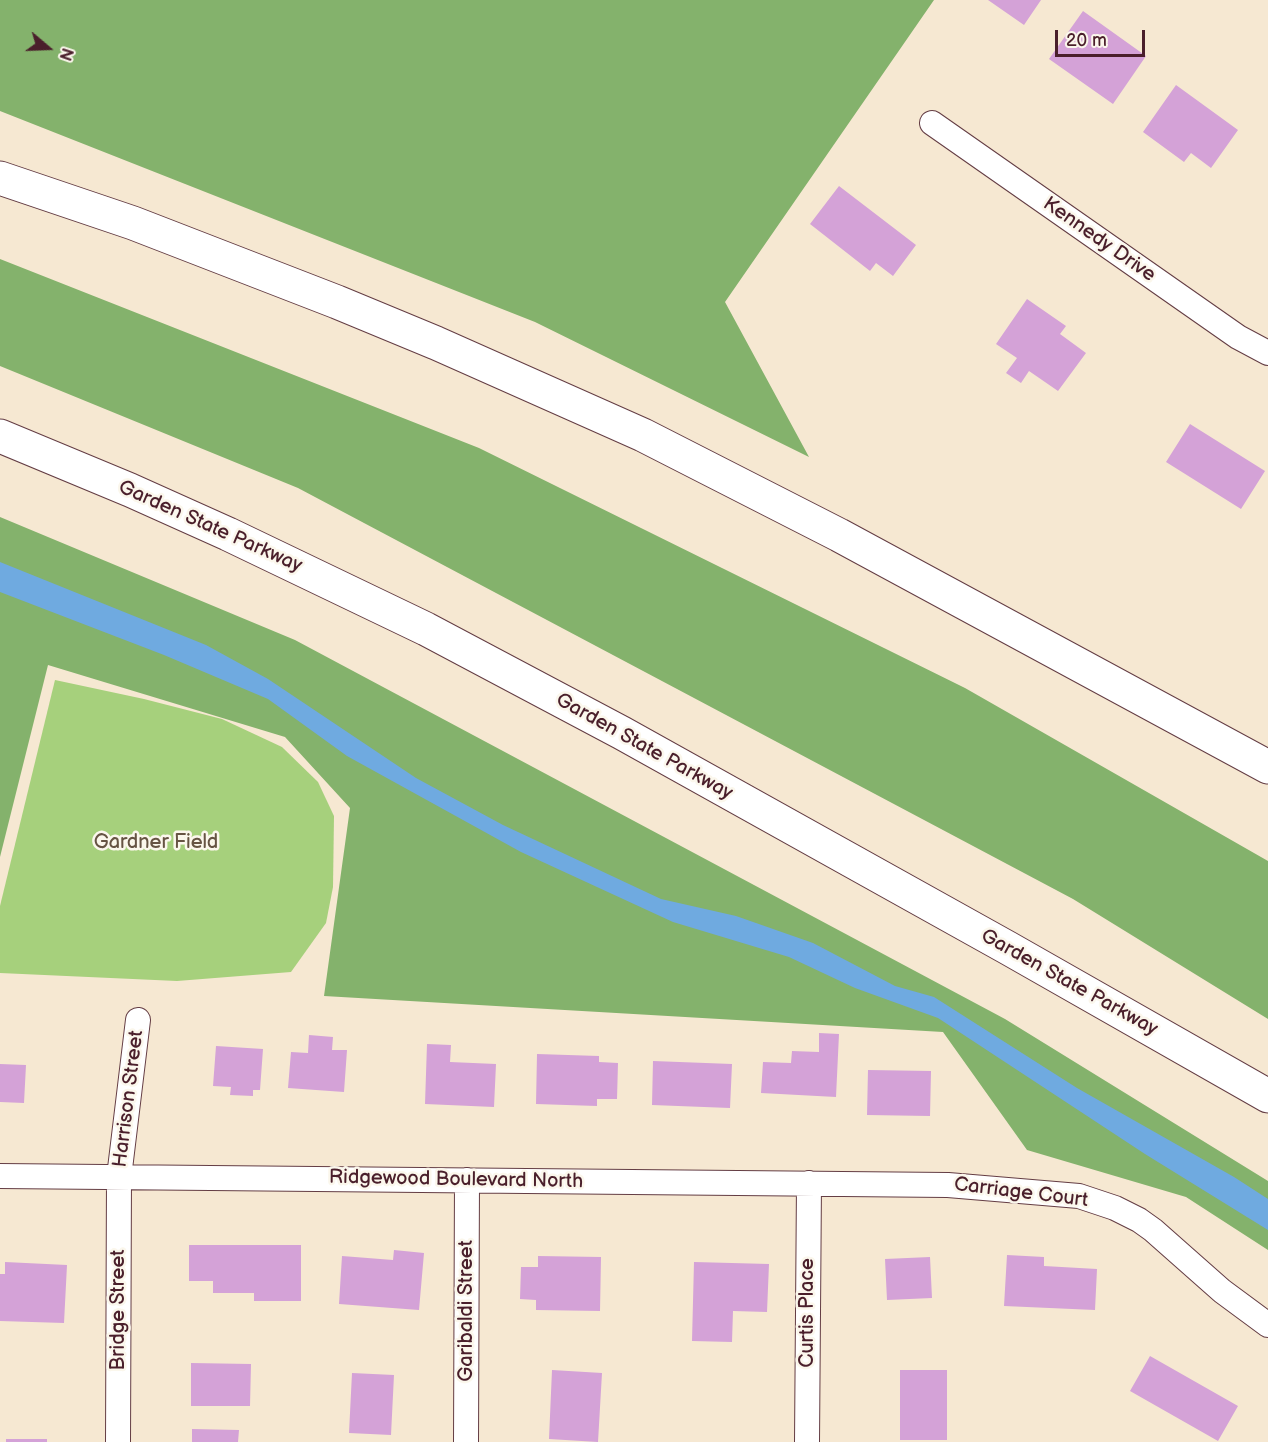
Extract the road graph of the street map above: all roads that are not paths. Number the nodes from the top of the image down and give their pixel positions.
1 (932, 123) dead end
2 (0, 178) edge
3 (1268, 353) edge
4 (0, 436) edge
5 (1268, 767) edge
6 (138, 1020) dead end
7 (1268, 1096) edge
8 (0, 1176) edge
9 (119, 1177) junction
10 (467, 1180) junction
11 (808, 1184) junction
12 (912, 1184) joint
13 (1268, 1325) edge
14 (118, 1442) edge
15 (466, 1442) edge
16 (807, 1442) edge

1 - 3 street, Kennedy Drive
2 - 5 highway
4 - 7 highway, Garden State Parkway
6 - 9 street, Harrison Street
8 - 9 street, Ridgewood Boulevard North
9 - 10 street, Ridgewood Boulevard North
9 - 14 street, Bridge Street
10 - 11 street, Ridgewood Boulevard North
10 - 15 street, Garibaldi Street
11 - 12 street, Ridgewood Boulevard North
11 - 16 street, Curtis Place
12 - 13 street, Carriage Court

